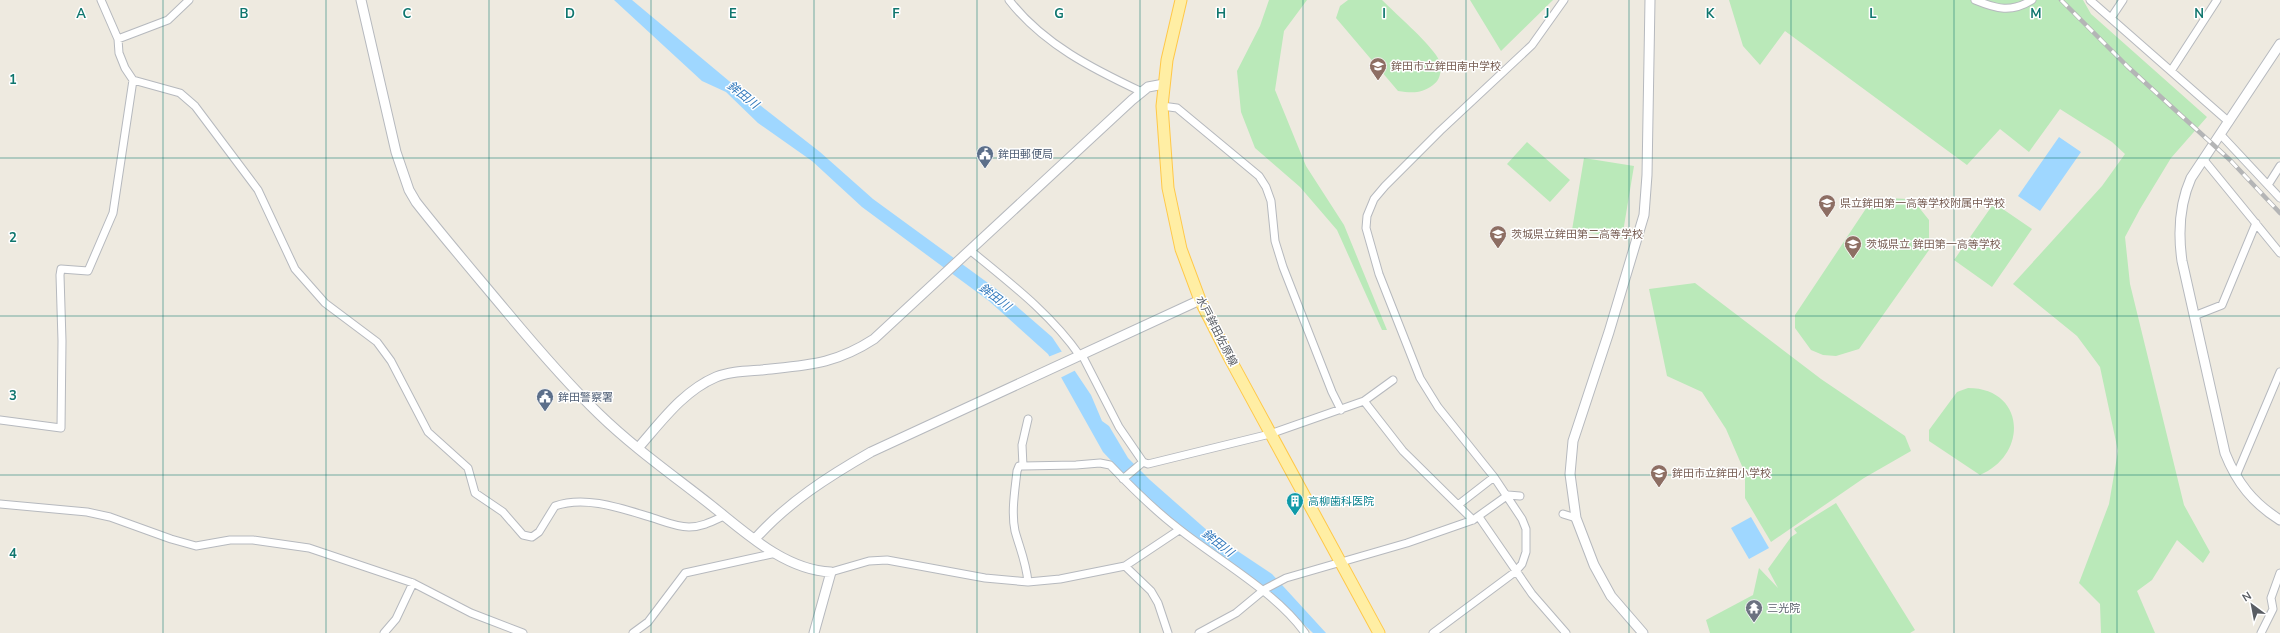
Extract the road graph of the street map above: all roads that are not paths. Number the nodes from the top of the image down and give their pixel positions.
1 (101, 0) edge
2 (189, 0) edge
3 (361, 0) edge
4 (1010, 0) edge
5 (1181, 0) edge
6 (1564, 0) edge
7 (1650, 0) edge
8 (1975, 0) edge
9 (2032, 0) edge
10 (2090, 0) edge
11 (2123, 0) edge
12 (2217, 0) edge
13 (2111, 18) junction
14 (118, 39) junction
15 (2280, 44) edge
16 (2171, 71) junction
17 (133, 80) junction
18 (1164, 84) junction
19 (1142, 92) junction
20 (1162, 106) junction
21 (2229, 122) junction
22 (2221, 135) junction
23 (2204, 160) junction
24 (2280, 166) edge
25 (2268, 185) junction
26 (2280, 198) edge
27 (2256, 223) junction
28 (970, 252) junction
29 (2280, 253) edge
30 (1200, 300) junction
31 (2194, 316) junction
32 (1079, 356) junction
33 (2280, 372) edge
34 (1393, 380) dead end
35 (1364, 401) junction
36 (1341, 410) junction
37 (1028, 419) dead end
38 (0, 420) edge
39 (1270, 434) junction
40 (638, 448) junction
41 (1143, 463) junction
42 (1023, 466) junction
43 (2236, 476) junction
44 (1494, 477) junction
45 (1124, 478) junction
46 (1508, 495) junction
47 (1520, 496) dead end
48 (0, 504) edge
49 (1458, 504) junction
50 (1563, 514) dead end
51 (724, 516) junction
52 (1476, 518) junction
53 (1576, 518) junction
54 (2280, 520) edge
55 (1179, 530) junction
56 (755, 539) junction
57 (776, 553) junction
58 (1340, 562) junction
59 (1124, 566) junction
60 (831, 572) junction
61 (1515, 572) junction
62 (2280, 573) edge
63 (1028, 582) junction
64 (413, 583) junction
65 (1264, 590) junction
66 (384, 633) edge
67 (523, 633) edge
68 (633, 633) edge
69 (814, 633) edge
70 (1168, 633) edge
71 (1199, 633) edge
72 (1305, 633) edge
73 (1379, 633) edge
74 (1433, 633) edge
75 (1566, 633) edge
76 (1643, 633) edge
77 (2261, 633) edge

1 - 14 street
2 - 14 street
3 - 40 street
4 - 19 street
5 - 18 main road, 水戸鉾田佐原線
6 - 44 street
7 - 53 street
8 - 9 street
10 - 13 street
11 - 13 street
12 - 16 street
13 - 16 street
14 - 17 street
15 - 21 street
16 - 21 street
17 - 38 street
17 - 51 street
18 - 19 street
18 - 20 main road, 水戸鉾田佐原線
19 - 28 street
20 - 30 main road, 水戸鉾田佐原線
20 - 36 street
21 - 22 street
22 - 23 street
22 - 25 street
23 - 27 street
23 - 31 street
24 - 25 street
25 - 26 street
27 - 29 street
27 - 31 street
28 - 32 street
28 - 40 street
30 - 32 street
30 - 39 main road, 水戸鉾田佐原線
31 - 43 street
32 - 41 street
32 - 56 street
33 - 43 street
34 - 35 street
35 - 36 street
35 - 49 street
36 - 39 street
37 - 42 street
39 - 41 street
39 - 58 main road, 水戸鉾田佐原線
40 - 51 street
41 - 45 street
42 - 45 street
42 - 63 street
43 - 54 street
44 - 46 street
44 - 49 street
45 - 55 street
46 - 47 street
46 - 52 street
46 - 61 street
48 - 64 street
49 - 52 street
50 - 53 street
51 - 56 street
52 - 58 street
52 - 61 street
53 - 76 street
55 - 59 street
55 - 65 street
56 - 57 street
57 - 60 street
57 - 68 street
58 - 65 street
58 - 73 main road, 水戸鉾田佐原線
59 - 63 street
59 - 70 street
60 - 63 street
60 - 69 street
61 - 74 street
61 - 75 street
62 - 77 street
64 - 66 street
64 - 67 street
65 - 71 street
65 - 72 street

